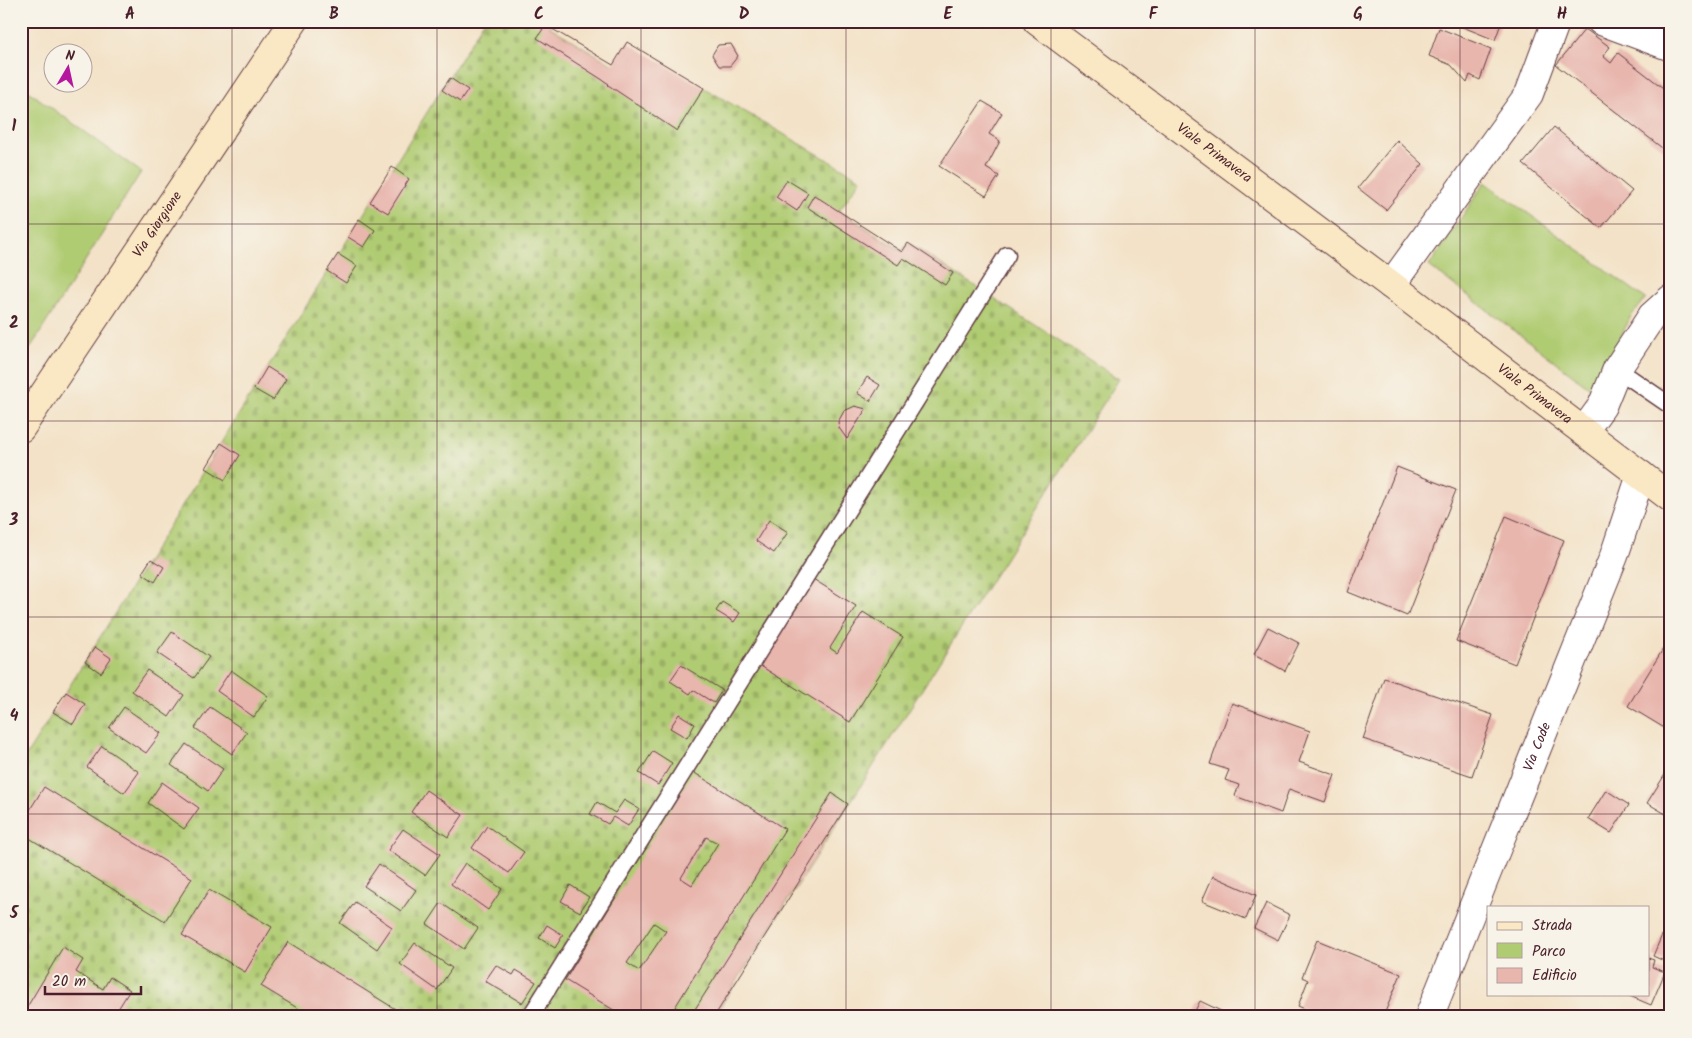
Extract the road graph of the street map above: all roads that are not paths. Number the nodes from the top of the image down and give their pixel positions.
1 (294, 21) edge
2 (1036, 21) edge
3 (1556, 21) edge
4 (1601, 21) edge
5 (1671, 47) edge
6 (1007, 255) dead end
7 (1391, 285) junction
8 (1671, 299) edge
9 (1617, 369) junction
10 (1669, 402) edge
11 (21, 428) edge
12 (1584, 431) junction
13 (1640, 476) junction
14 (1671, 498) edge
15 (530, 1017) edge
16 (1429, 1017) edge

1 - 11 main road, Via Giorgione
2 - 7 main road, Viale Primavera
3 - 7 street
4 - 5 street
6 - 15 lane
7 - 12 main road, Viale Primavera
8 - 9 street, Viale Primavera
9 - 10 lane
9 - 12 street, Viale Primavera
12 - 13 main road, Viale Primavera
13 - 14 main road, Viale Primavera
13 - 16 street, Via Code

